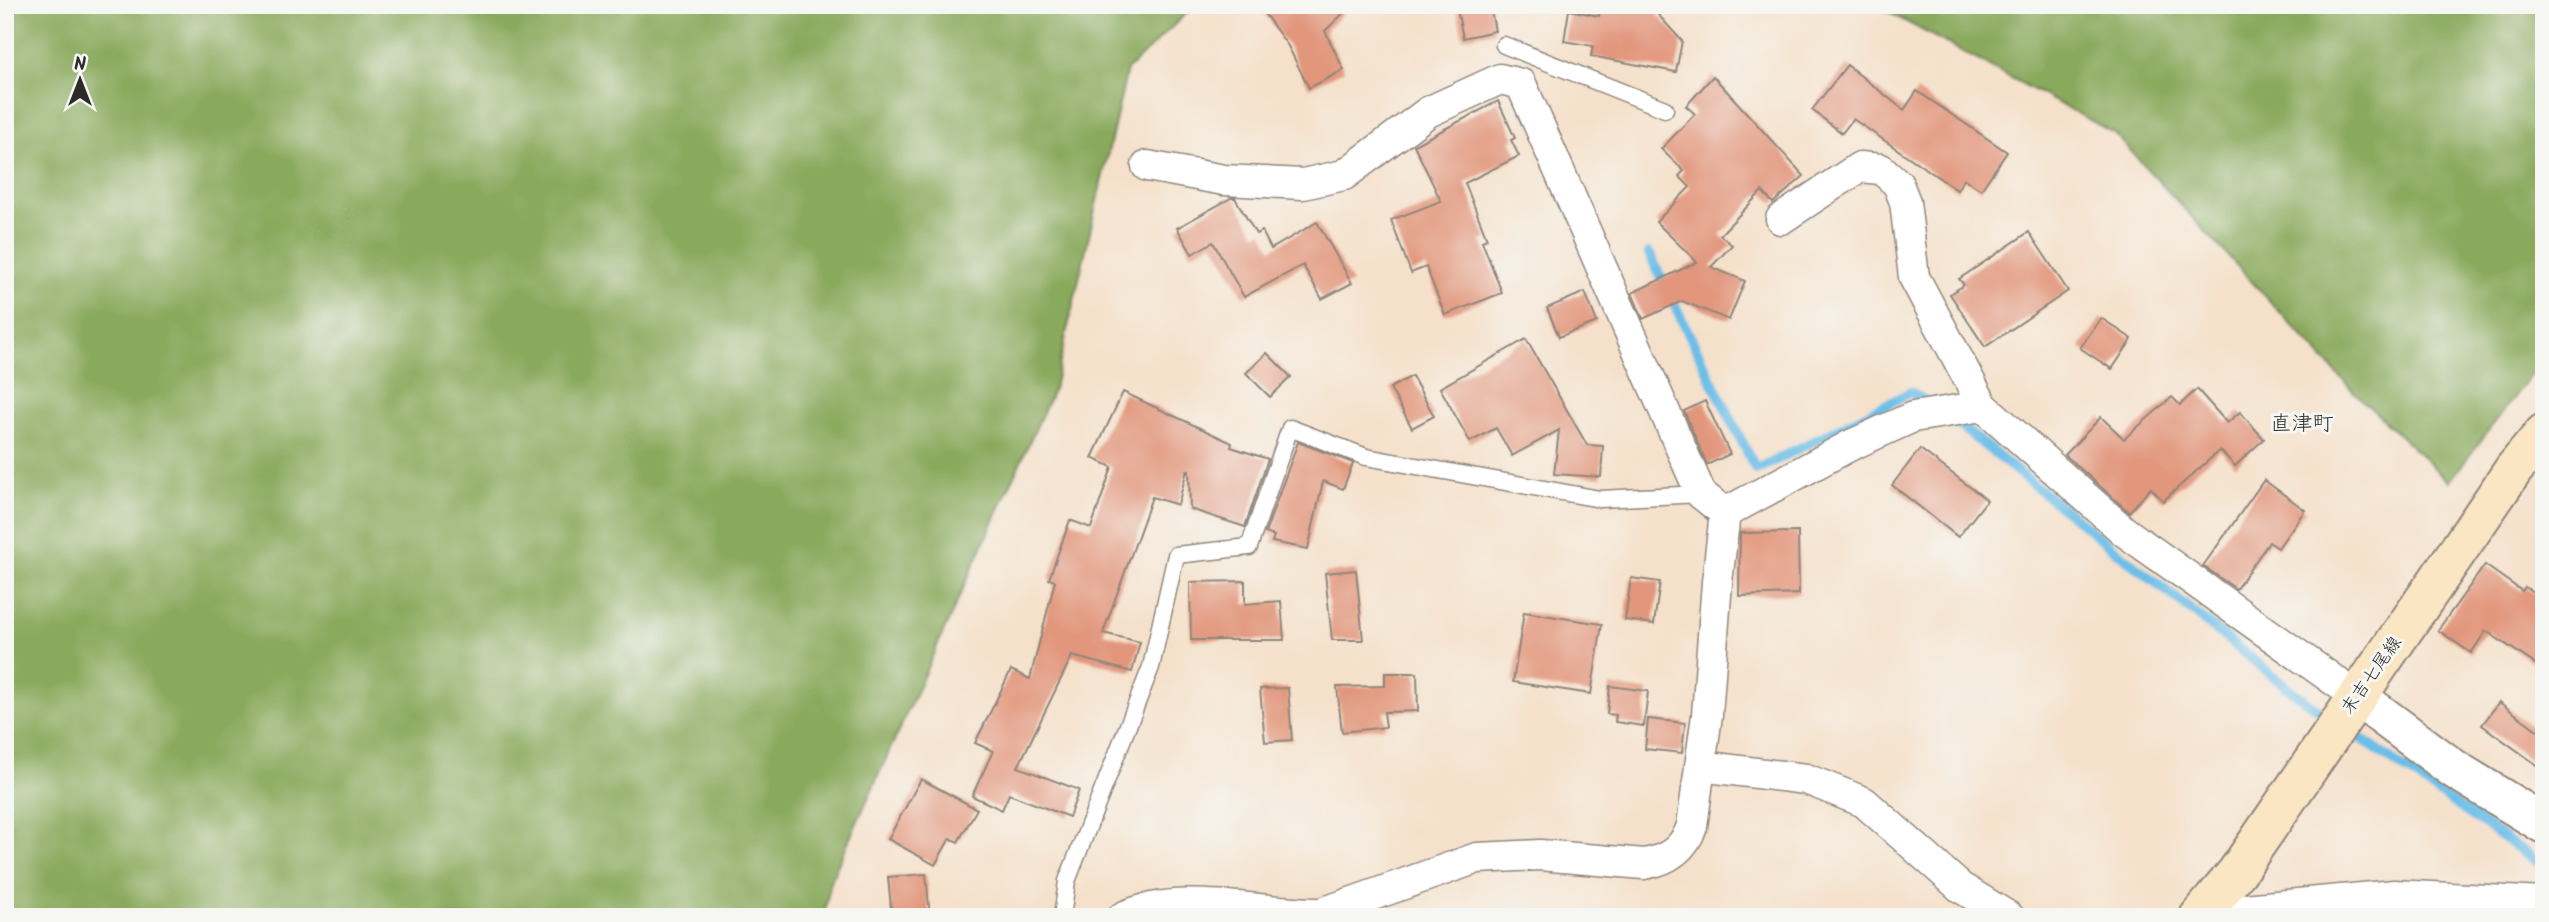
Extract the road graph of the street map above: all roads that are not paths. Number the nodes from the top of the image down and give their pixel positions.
1 (1521, 84) junction
2 (1665, 109) dead end
3 (1147, 166) dead end
4 (1781, 219) dead end
5 (1983, 406) junction
6 (2544, 433) edge
7 (1701, 494) junction
8 (1725, 513) junction
9 (2356, 696) junction
10 (1700, 766) junction
11 (2544, 824) edge
12 (2544, 904) edge
13 (2198, 916) edge
14 (1062, 917) edge
15 (1124, 917) edge
16 (2009, 917) edge

1 - 2 lane
1 - 3 street
1 - 7 street
4 - 5 street
5 - 8 street
5 - 9 street
6 - 9 main road, 末吉七尾線
7 - 8 street
7 - 14 lane
8 - 10 street
9 - 11 street
9 - 13 main road, 末吉七尾線
10 - 15 street
10 - 16 street
12 - 13 street

